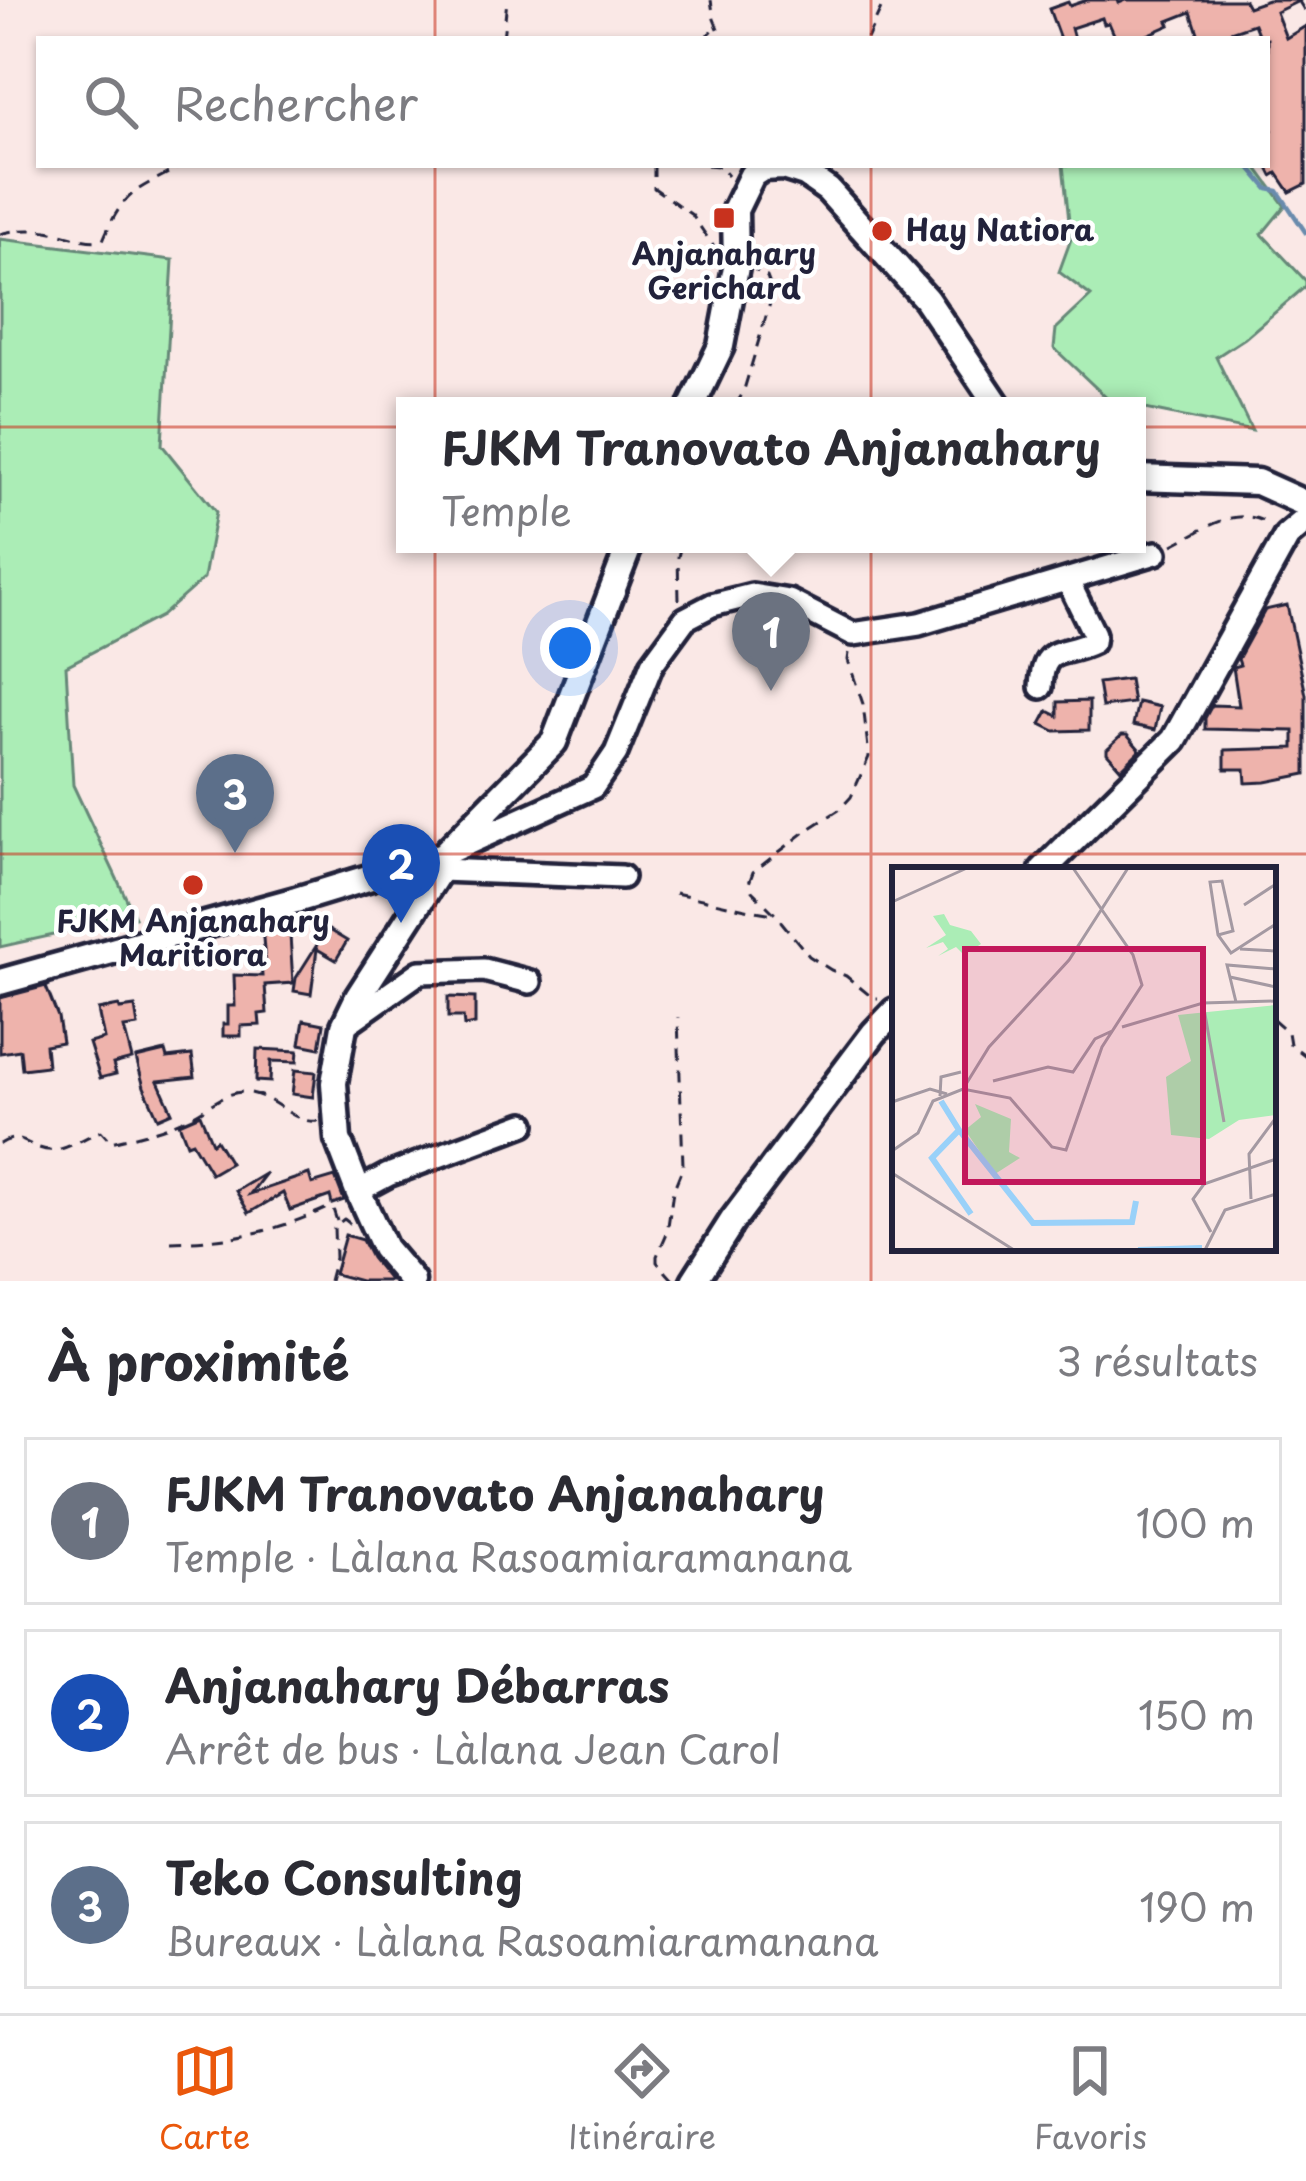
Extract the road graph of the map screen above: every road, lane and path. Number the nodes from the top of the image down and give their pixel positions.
1 (507, 0) edge
2 (711, 0) edge
3 (885, 0) edge
4 (1298, 0) edge
5 (1306, 13) edge
6 (503, 36) edge
7 (707, 36) edge
8 (868, 36) edge
9 (178, 168) edge
10 (654, 168) edge
11 (722, 168) edge
12 (763, 168) edge
13 (786, 168) edge
14 (739, 199) junction
15 (0, 234) edge
16 (736, 266) junction
17 (696, 397) edge
18 (741, 397) edge
19 (992, 397) edge
20 (1146, 478) edge
21 (1306, 504) edge
22 (1296, 528) edge
23 (627, 553) edge
24 (679, 553) edge
25 (1156, 553) joint
26 (1068, 580) junction
27 (685, 619) junction
28 (853, 634) junction
29 (1041, 687) dead end
30 (441, 862) junction
31 (1046, 867) edge
32 (622, 877) dead end
33 (675, 893) dead end
34 (775, 914) junction
35 (0, 982) edge
36 (530, 982) dead end
37 (888, 1005) edge
38 (678, 1017) dead end
39 (1276, 1022) edge
40 (344, 1025) junction
41 (1306, 1056) edge
42 (337, 1123) junction
43 (524, 1124) dead end
44 (0, 1144) edge
45 (358, 1191) junction
46 (337, 1222) junction
47 (357, 1228) dead end
48 (171, 1242) dead end
49 (329, 1281) edge
50 (412, 1281) edge
51 (674, 1281) edge
52 (694, 1281) edge

1 - 6 path
2 - 7 path
3 - 8 path
4 - 5 path
9 - 15 path
10 - 16 path
11 - 14 path
12 - 14 main road
13 - 19 main road
14 - 16 main road
16 - 17 main road
16 - 18 path
20 - 21 main road
22 - 25 path
22 - 31 main road
23 - 30 main road
24 - 27 path
25 - 26 street
26 - 28 street
26 - 29 street
27 - 28 street
27 - 30 street
28 - 34 path
30 - 32 street
30 - 35 main road
30 - 40 main road
33 - 34 path
34 - 37 path
36 - 40 street
37 - 52 main road
38 - 51 path
39 - 41 path
40 - 42 main road
42 - 44 path
42 - 45 main road
43 - 45 street
45 - 50 main road
46 - 47 path
46 - 48 path
46 - 49 path

